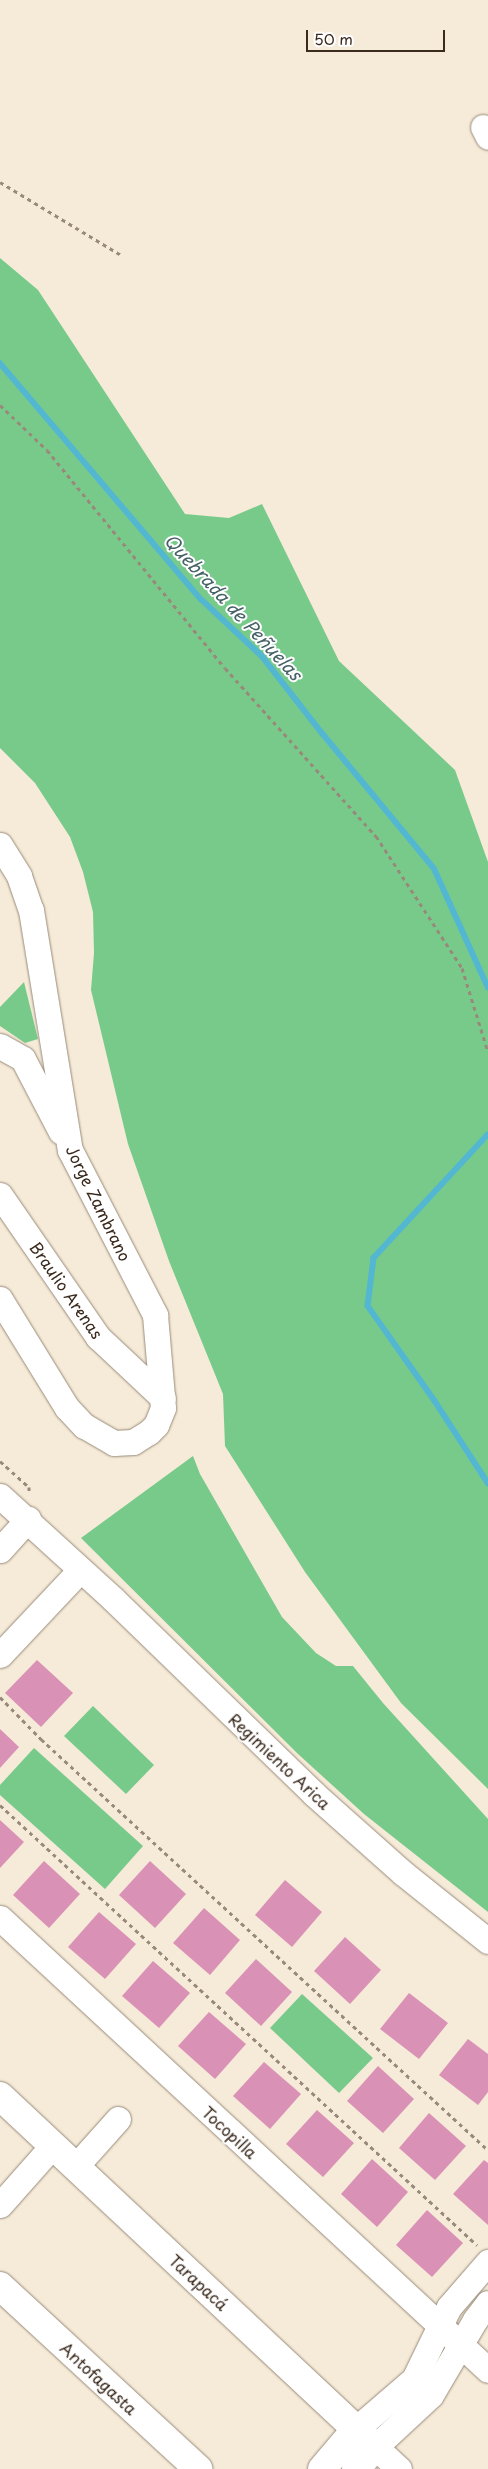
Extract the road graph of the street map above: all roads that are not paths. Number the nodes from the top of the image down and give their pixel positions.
1 (0, 845) edge
2 (0, 1046) edge
3 (55, 1049) junction
4 (23, 1059) junction
5 (70, 1150) junction
6 (0, 1195) edge
7 (0, 1299) edge
8 (163, 1398) junction
9 (0, 1496) edge
10 (28, 1519) junction
11 (0, 1550) edge
12 (80, 1570) junction
13 (0, 1654) edge
14 (0, 1918) edge
15 (488, 1941) edge
16 (0, 2096) edge
17 (118, 2119) dead end
18 (53, 2145) junction
19 (76, 2166) junction
20 (0, 2205) edge
21 (484, 2255) edge
22 (0, 2286) edge
23 (488, 2303) edge
24 (438, 2326) junction
25 (461, 2347) junction
26 (488, 2370) edge
27 (366, 2438) junction
28 (198, 2469) edge
29 (322, 2469) edge
30 (356, 2469) edge
31 (399, 2469) edge

1 - 3 street, Jorge Zambrano
2 - 4 street
3 - 4 street
3 - 5 street, Jorge Zambrano
4 - 5 street
5 - 8 street, Jorge Zambrano
6 - 8 street, Braulio Arenas
7 - 8 street, Jorge Zambrano
9 - 10 street, Regimiento Arica
10 - 11 street
10 - 12 street, Regimiento Arica
12 - 13 street
12 - 15 street, Regimiento Arica
14 - 24 street, Tocopilla
16 - 18 main road, Tarapacá
17 - 19 street
18 - 19 main road, Tarapacá
18 - 20 street
19 - 27 main road, Tarapacá
21 - 24 street
22 - 28 main road, Antofagasta
23 - 25 street
24 - 25 street, Tocopilla
24 - 27 street
25 - 26 street, Tocopilla
25 - 27 street
27 - 29 main road
27 - 30 main road
27 - 31 street, Tarapacá

